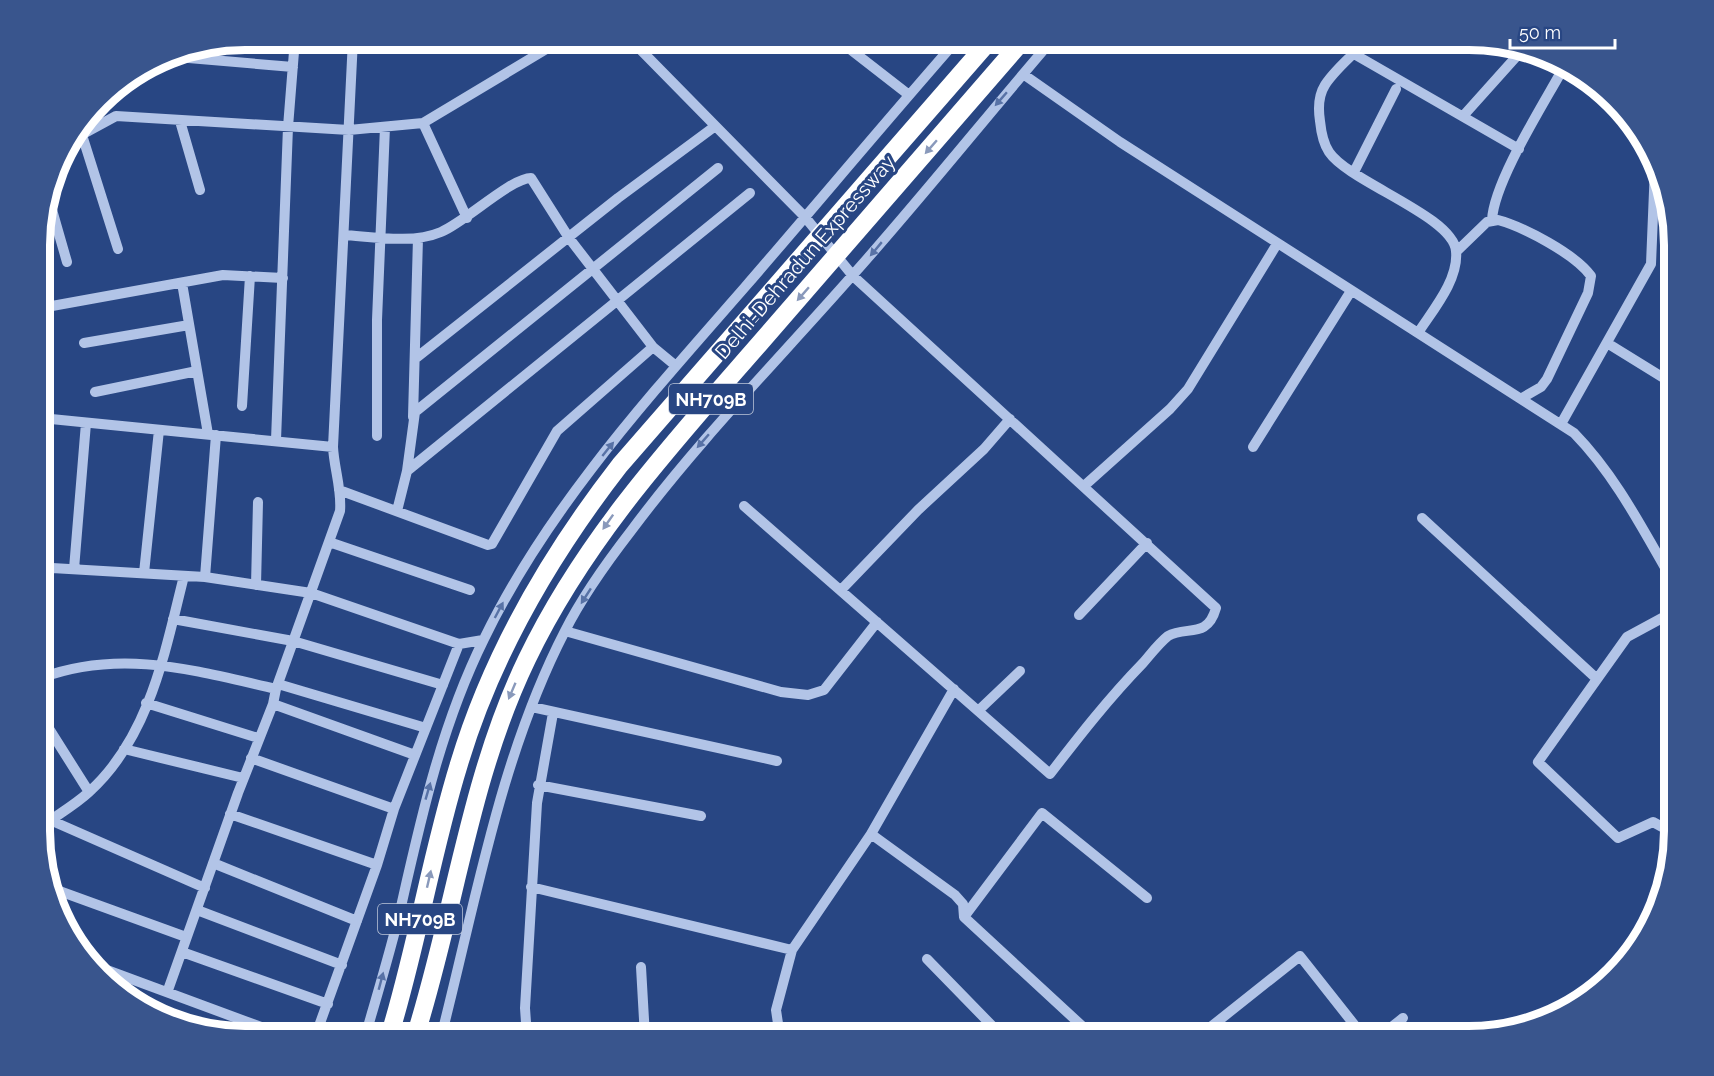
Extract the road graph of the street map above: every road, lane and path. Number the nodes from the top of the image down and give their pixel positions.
1 (294, 50) edge
2 (353, 50) edge
3 (545, 50) edge
4 (645, 50) edge
5 (851, 50) edge
6 (948, 50) edge
7 (981, 50) edge
8 (1014, 50) edge
9 (1044, 50) edge
10 (1348, 50) edge
11 (1358, 50) edge
12 (1354, 54) junction
13 (1517, 56) edge
14 (188, 58) edge
15 (293, 67) junction
16 (1561, 73) edge
17 (1023, 74) junction
18 (1396, 89) dead end
19 (909, 95) junction
20 (1464, 115) junction
21 (180, 121) junction
22 (423, 123) junction
23 (385, 126) junction
24 (288, 127) junction
25 (714, 127) junction
26 (349, 130) junction
27 (83, 134) edge
28 (82, 135) edge
29 (1520, 149) junction
30 (718, 168) dead end
31 (1354, 172) junction
32 (1654, 183) edge
33 (200, 190) dead end
34 (750, 194) dead end
35 (52, 211) edge
36 (805, 217) junction
37 (467, 218) junction
38 (1492, 220) junction
39 (344, 236) junction
40 (380, 237) junction
41 (418, 238) junction
42 (569, 238) junction
43 (1276, 244) junction
44 (118, 249) dead end
45 (1456, 252) junction
46 (67, 262) dead end
47 (593, 270) junction
48 (250, 276) junction
49 (853, 276) junction
50 (283, 278) junction
51 (182, 283) junction
52 (1351, 291) junction
53 (618, 302) junction
54 (50, 306) edge
55 (189, 325) junction
56 (1418, 333) junction
57 (84, 343) dead end
58 (1607, 343) junction
59 (653, 347) junction
60 (416, 358) junction
61 (676, 366) junction
62 (197, 371) junction
63 (1664, 378) edge
64 (95, 392) dead end
65 (1522, 398) junction
66 (242, 406) dead end
67 (50, 419) edge
68 (413, 419) junction
69 (1010, 419) junction
70 (86, 423) junction
71 (1562, 424) junction
72 (159, 430) junction
73 (212, 434) junction
74 (377, 436) dead end
75 (276, 440) junction
76 (333, 447) junction
77 (1254, 447) dead end
78 (407, 471) junction
79 (1084, 486) junction
80 (339, 490) junction
81 (258, 502) dead end
82 (744, 506) dead end
83 (397, 511) junction
84 (1422, 519) dead end
85 (329, 542) junction
86 (1147, 543) junction
87 (1664, 567) edge
88 (50, 569) edge
89 (74, 569) junction
90 (144, 573) junction
91 (184, 576) junction
92 (205, 577) junction
93 (256, 585) junction
94 (470, 590) dead end
95 (841, 590) junction
96 (310, 593) junction
97 (1078, 615) dead end
98 (1664, 617) edge
99 (173, 619) junction
100 (877, 622) junction
101 (565, 631) junction
102 (483, 640) junction
103 (293, 641) junction
104 (459, 644) junction
105 (163, 664) junction
106 (1020, 671) dead end
107 (50, 675) edge
108 (1597, 679) junction
109 (443, 686) junction
110 (277, 687) junction
111 (954, 689) junction
112 (146, 703) junction
113 (273, 704) junction
114 (532, 707) junction
115 (980, 710) junction
116 (553, 713) junction
117 (426, 728) junction
118 (50, 730) edge
119 (258, 738) junction
120 (124, 749) junction
121 (415, 755) junction
122 (251, 758) junction
123 (777, 761) dead end
124 (243, 778) junction
125 (538, 786) junction
126 (89, 792) junction
127 (394, 809) junction
128 (230, 814) junction
129 (701, 816) dead end
130 (50, 820) joint
131 (1664, 828) edge
132 (871, 834) junction
133 (213, 863) junction
134 (377, 866) junction
135 (531, 887) junction
136 (204, 888) junction
137 (59, 891) edge
138 (1147, 898) dead end
139 (197, 910) junction
140 (964, 917) junction
141 (357, 921) junction
142 (186, 937) junction
143 (792, 950) junction
144 (182, 952) junction
145 (927, 959) dead end
146 (342, 965) junction
147 (640, 968) dead end
148 (108, 970) edge
149 (168, 990) junction
150 (328, 1004) junction
151 (1403, 1018) dead end
152 (260, 1026) edge
153 (319, 1026) edge
154 (368, 1026) edge
155 (392, 1026) edge
156 (418, 1026) edge
157 (444, 1026) edge
158 (526, 1026) edge
159 (644, 1026) edge
160 (778, 1026) edge
161 (991, 1026) edge
162 (1082, 1026) edge
163 (1212, 1026) edge
164 (1355, 1026) edge
165 (1393, 1026) edge

1 - 15 street
2 - 26 street
3 - 22 street
4 - 25 street
5 - 19 street
6 - 19 street
155 -> 7 highway, Delhi-Dehradun Expressway / NH709B
8 -> 156 highway, Delhi-Dehradun Expressway / NH709B
9 - 17 street
10 - 12 street
11 - 12 street
12 - 20 street
12 - 31 street
13 - 20 street
14 - 15 street
15 - 24 street
16 - 29 street
17 - 43 street
17 -> 49 street
18 - 31 street
19 - 36 street
20 - 29 street
21 - 24 street
21 - 27 street
21 - 33 street
22 - 23 street
22 - 37 street
23 - 26 street
23 - 40 street
24 - 26 street
24 - 50 street
25 - 36 street
25 - 42 street
26 - 39 street
28 - 44 street
29 - 38 street
30 - 47 street
31 - 45 street
32 - 58 street
34 - 53 street
35 - 46 street
36 - 49 street
36 - 61 street
37 - 41 street
37 - 42 street
38 - 45 street
38 - 65 street
39 - 40 street
39 - 76 street
40 - 41 street
40 - 74 street
41 - 60 street
42 - 47 street
42 - 60 street
43 - 52 street
43 - 79 street
45 - 56 street
47 - 53 street
47 - 68 street
48 - 50 street
48 - 51 street
48 - 66 street
49 - 69 street
49 -> 101 street
50 - 75 street
51 - 54 street
51 - 55 street
52 - 56 street
52 - 77 street
53 - 59 street
53 - 78 street
55 - 57 street
55 - 62 street
56 - 65 street
58 - 63 street
58 - 71 street
59 - 61 street
59 - 83 street
60 - 68 street
102 -> 61 street
62 - 64 street
62 - 73 street
65 - 71 street
67 - 70 street
68 - 78 street
69 - 79 street
69 - 95 street
70 - 72 street
70 - 89 street
71 - 87 street
72 - 73 street
72 - 90 street
73 - 75 street
73 - 92 street
75 - 76 street
76 - 80 street
78 - 83 street
79 - 86 street
80 - 83 street
80 - 85 street
81 - 93 street
82 - 95 street
84 - 108 street
85 - 94 street
85 - 96 street
86 - 97 street
86 - 115 street
88 - 89 street
89 - 90 street
90 - 91 street
91 - 92 street
91 - 99 street
92 - 93 street
93 - 96 street
95 - 100 street
96 - 103 street
96 - 104 street
98 - 108 street
99 - 103 street
99 - 105 street
100 - 101 street
100 - 111 street
101 - 114 street
102 - 104 street
154 -> 102 street
103 - 109 street
103 - 110 street
104 - 109 street
105 - 107 street
105 - 110 street
105 - 112 street
106 - 115 street
108 - 131 street
109 - 117 street
110 - 113 street
110 - 117 street
111 - 115 street
111 - 132 street
112 - 119 street
112 - 120 street
113 - 119 street
113 - 121 street
114 - 116 street
114 - 157 street
116 - 123 street
116 - 125 street
117 - 121 street
118 - 126 street
119 - 122 street
120 - 124 street
120 - 126 street
121 - 127 street
122 - 124 street
122 - 127 street
124 - 128 street
125 - 129 street
125 - 135 street
126 - 130 street
127 - 134 street
128 - 133 street
128 - 134 street
130 - 136 street
132 - 140 street
132 - 143 street
133 - 136 street
133 - 141 street
134 - 141 street
135 - 143 street
135 - 158 street
136 - 139 street
137 - 142 street
138 - 140 street
139 - 142 street
139 - 146 street
140 - 162 street
141 - 146 street
142 - 144 street
143 - 160 street
144 - 149 street
144 - 150 street
145 - 161 street
146 - 150 street
147 - 159 street
148 - 149 street
149 - 152 street
150 - 153 street
151 - 165 street
163 - 164 street

